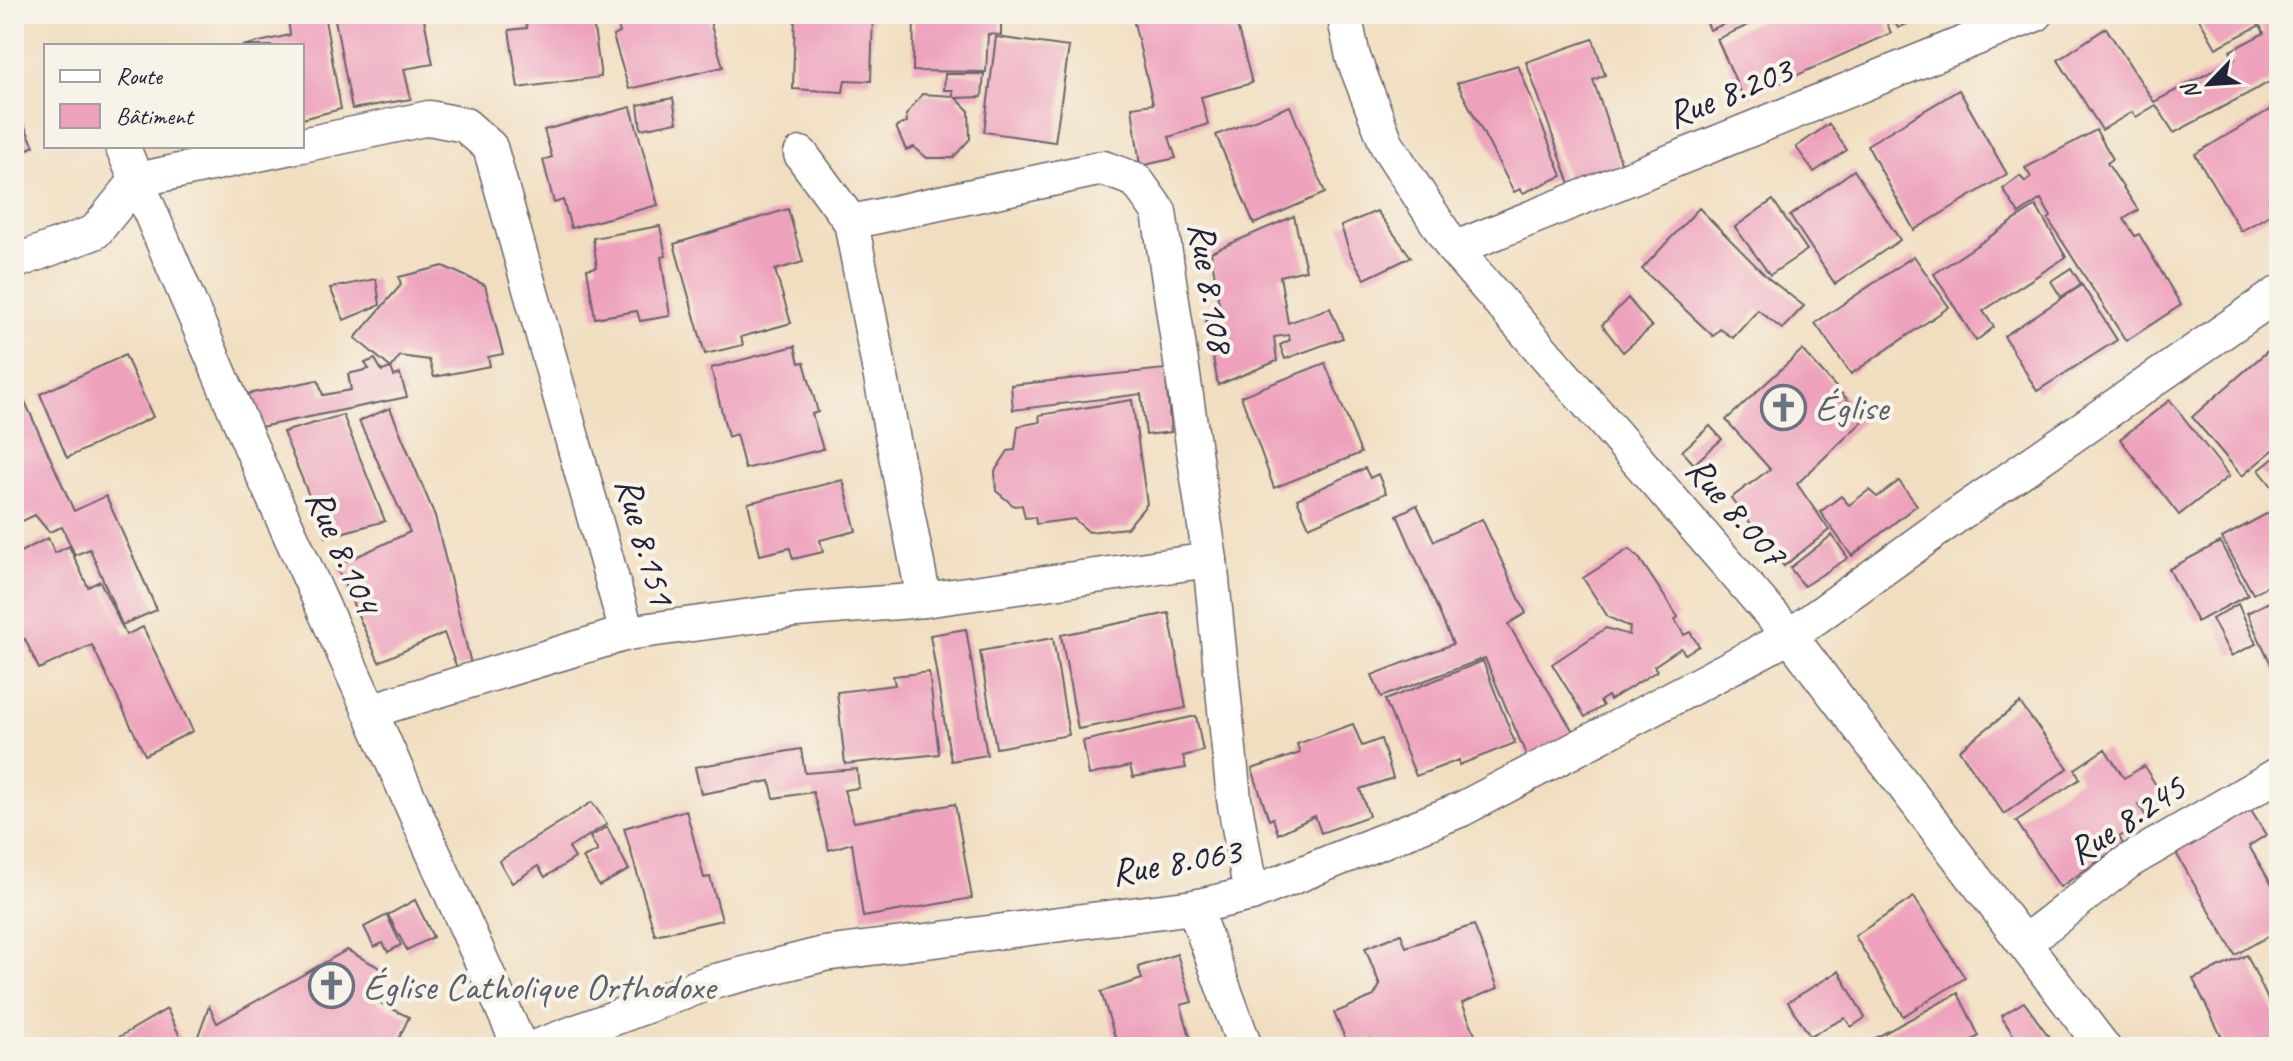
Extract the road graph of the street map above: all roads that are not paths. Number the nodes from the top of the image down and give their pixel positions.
1 (1344, 14) edge
2 (2036, 14) edge
3 (304, 145) edge
4 (123, 148) edge
5 (287, 148) edge
6 (801, 154) dead end
7 (137, 180) junction
8 (851, 222) junction
9 (1454, 249) junction
10 (14, 262) edge
11 (2279, 293) edge
12 (1210, 560) junction
13 (924, 600) junction
14 (627, 633) junction
15 (1790, 636) junction
16 (370, 711) junction
17 (2279, 774) edge
18 (1251, 894) junction
19 (1194, 907) junction
20 (2025, 942) junction
21 (520, 1047) edge
22 (536, 1047) edge
23 (1245, 1047) edge
24 (2103, 1047) edge

1 - 9 street, Rue 8.007
2 - 9 street, Rue 8.203
3 - 14 street, Rue 8.151
4 - 7 street, Rue 8.104
5 - 7 street
6 - 8 street
7 - 10 street
7 - 16 street, Rue 8.104
8 - 12 street, Rue 8.108
8 - 13 street
9 - 15 street, Rue 8.007
11 - 15 street
12 - 13 street, Rue 8.151
12 - 18 street, Rue 8.108
13 - 14 street, Rue 8.151
14 - 16 street
15 - 18 street, Rue 8.063
15 - 20 street, Rue 8.007
16 - 21 street, Rue 8.104
17 - 20 street, Rue 8.245
18 - 19 street, Rue 8.063
19 - 22 street, Rue 8.063
19 - 23 street
20 - 24 street, Rue 8.007

